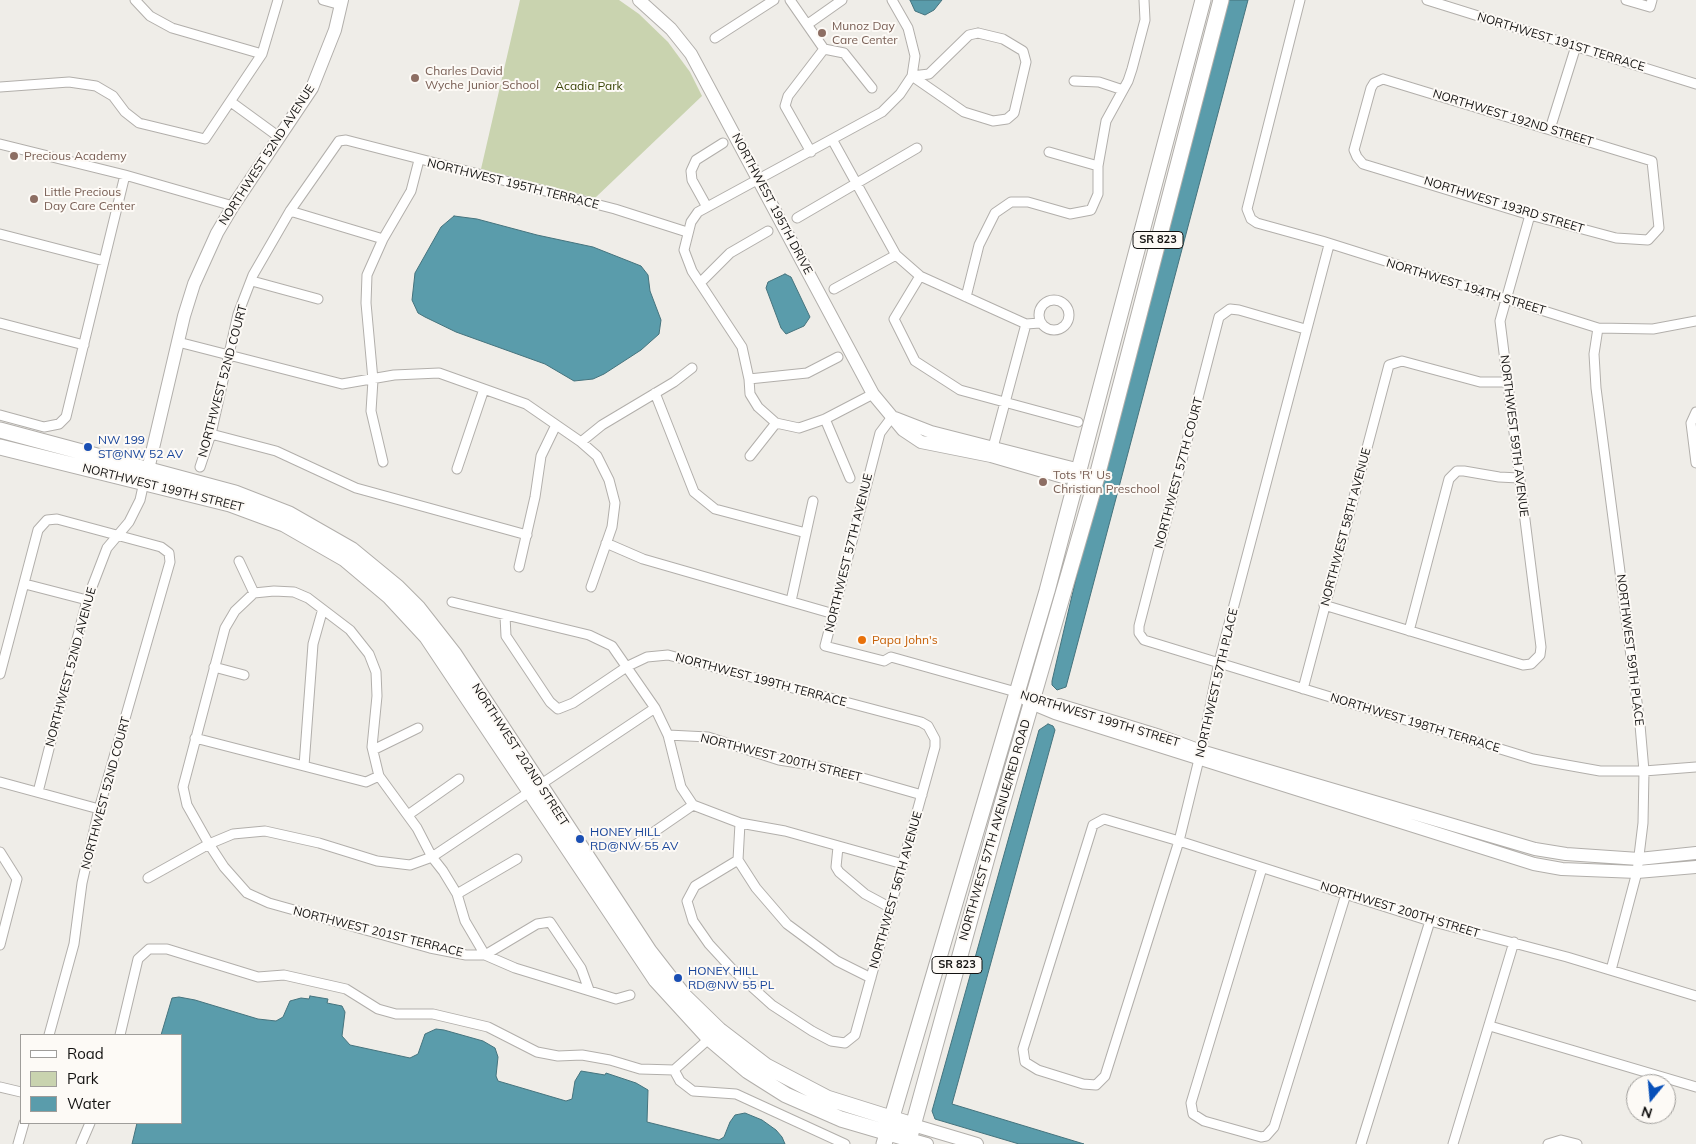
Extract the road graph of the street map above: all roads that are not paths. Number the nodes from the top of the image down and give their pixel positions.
1 (136, 0) edge
2 (278, 0) edge
3 (323, 0) edge
4 (639, 0) edge
5 (774, 0) edge
6 (790, 0) edge
7 (842, 0) edge
8 (892, 0) edge
9 (1144, 0) edge
10 (1203, 0) edge
11 (1221, 0) edge
12 (1300, 0) edge
13 (1427, 0) edge
14 (1626, 0) edge
15 (342, 2) edge
16 (1651, 4) edge
17 (808, 24) junction
18 (715, 38) dead end
19 (1576, 46) junction
20 (824, 49) junction
21 (262, 54) junction
22 (912, 76) junction
23 (1074, 81) dead end
24 (1696, 84) edge
25 (0, 86) edge
26 (872, 88) dead end
27 (1123, 90) junction
28 (231, 102) junction
29 (1550, 129) junction
30 (279, 137) junction
31 (339, 141) joint
32 (833, 141) junction
33 (723, 142) dead end
34 (0, 144) edge
35 (917, 148) dead end
36 (811, 152) junction
37 (1049, 152) dead end
38 (1357, 157) joint
39 (419, 160) junction
40 (1098, 166) junction
41 (125, 175) junction
42 (759, 180) junction
43 (856, 182) junction
44 (233, 206) junction
45 (707, 208) junction
46 (290, 211) junction
47 (1530, 215) junction
48 (796, 218) dead end
49 (687, 232) junction
50 (768, 232) dead end
51 (0, 234) edge
52 (1654, 235) joint
53 (383, 239) junction
54 (1329, 245) junction
55 (896, 255) junction
56 (104, 261) junction
57 (920, 276) junction
58 (252, 280) junction
59 (700, 283) junction
60 (834, 289) dead end
61 (966, 297) junction
62 (318, 299) dead end
63 (1507, 300) junction
64 (1696, 321) edge
65 (0, 323) edge
66 (1040, 323) dead end
67 (1026, 324) junction
68 (1598, 328) junction
69 (1305, 329) junction
70 (178, 342) junction
71 (84, 345) junction
72 (230, 356) junction
73 (838, 357) dead end
74 (692, 368) dead end
75 (749, 378) junction
76 (372, 380) junction
77 (1507, 382) junction
78 (484, 389) junction
79 (655, 393) junction
80 (873, 394) junction
81 (1004, 404) junction
82 (1696, 412) edge
83 (0, 415) edge
84 (892, 417) junction
85 (825, 419) junction
86 (1078, 422) dead end
87 (776, 423) junction
88 (556, 425) junction
89 (0, 430) edge
90 (211, 434) junction
91 (581, 442) junction
92 (0, 446) edge
93 (992, 452) junction
94 (750, 456) dead end
95 (383, 462) dead end
96 (1696, 462) edge
97 (200, 467) dead end
98 (457, 469) dead end
99 (146, 475) junction
100 (1078, 476) junction
101 (850, 478) dead end
102 (1519, 478) junction
103 (1096, 480) junction
104 (813, 501) dead end
105 (806, 533) junction
106 (527, 535) junction
107 (116, 536) junction
108 (606, 543) junction
109 (349, 555) joint
110 (238, 561) dead end
111 (519, 567) dead end
112 (25, 584) junction
113 (591, 586) dead end
114 (254, 593) junction
115 (87, 600) junction
116 (792, 601) junction
117 (452, 602) dead end
118 (1324, 605) junction
119 (322, 612) junction
120 (827, 612) dead end
121 (505, 616) junction
122 (1409, 630) junction
123 (1141, 636) joint
124 (1219, 662) junction
125 (214, 666) junction
126 (628, 666) junction
127 (0, 674) edge
128 (244, 675) dead end
129 (1303, 689) junction
130 (1016, 692) junction
131 (1032, 701) junction
132 (655, 708) junction
133 (418, 728) dead end
134 (932, 732) joint
135 (668, 735) junction
136 (195, 738) junction
137 (373, 750) junction
138 (1200, 756) junction
139 (304, 766) junction
140 (1696, 767) edge
141 (1644, 771) junction
142 (379, 776) junction
143 (459, 779) dead end
144 (0, 782) edge
145 (535, 788) junction
146 (38, 792) junction
147 (922, 795) junction
148 (693, 805) junction
149 (99, 809) junction
150 (408, 815) junction
151 (740, 823) junction
152 (1179, 841) junction
153 (209, 844) junction
154 (635, 845) dead end
155 (838, 847) junction
156 (0, 852) edge
157 (1696, 853) edge
158 (432, 857) junction
159 (517, 858) dead end
160 (1639, 859) junction
161 (738, 860) junction
162 (903, 864) junction
163 (1696, 867) edge
164 (1262, 868) junction
165 (1637, 872) junction
166 (148, 878) dead end
167 (457, 894) junction
168 (1346, 894) junction
169 (891, 908) junction
170 (1430, 921) junction
171 (1514, 942) junction
172 (0, 946) edge
173 (484, 955) junction
174 (1611, 970) junction
175 (872, 978) junction
176 (589, 990) junction
177 (630, 995) dead end
178 (1696, 996) edge
179 (1490, 1026) junction
180 (49, 1034) edge
181 (120, 1034) edge
182 (714, 1034) junction
183 (674, 1070) junction
184 (1096, 1085) joint
185 (0, 1087) edge
186 (1696, 1087) edge
187 (20, 1092) edge
188 (24, 1124) edge
189 (90, 1124) edge
190 (887, 1132) edge
191 (910, 1136) edge
192 (1549, 1143) edge
193 (18, 1144) edge
194 (81, 1144) edge
195 (845, 1144) edge
196 (927, 1144) edge
197 (977, 1144) edge
198 (1361, 1144) edge
199 (1453, 1144) edge
200 (1576, 1144) edge

1 - 21 street
2 - 21 street
3 - 15 street
4 - 42 street, NORTHWEST 195TH DRIVE
5 - 18 street
6 - 17 street
7 - 17 street
8 - 22 street
9 - 27 street
10 - 100 main road, NORTHWEST 57TH AVENUE/RED ROAD / SR 823
11 - 103 main road, NORTHWEST 57TH AVENUE/RED ROAD / SR 823
12 - 54 street, NORTHWEST 194TH STREET
13 - 19 street, NORTHWEST 191ST TERRACE
14 - 16 street
15 - 30 street, NORTHWEST 52ND AVENUE
17 - 20 street
19 - 24 street, NORTHWEST 191ST TERRACE
19 - 29 street
20 - 26 street
20 - 36 street
21 - 28 street
22 - 22 street
22 - 32 street
23 - 27 street
25 - 28 street
27 - 40 street
28 - 30 street
29 - 38 street, NORTHWEST 192ND STREET
29 - 52 street, NORTHWEST 192ND STREET
30 - 44 street, NORTHWEST 52ND AVENUE
31 - 39 street, NORTHWEST 195TH TERRACE
31 - 46 street, NORTHWEST 52ND COURT
32 - 36 street
32 - 43 street
33 - 45 street
34 - 41 street
35 - 43 street
36 - 42 street
37 - 40 street
38 - 47 street, NORTHWEST 193RD STREET
39 - 49 street, NORTHWEST 195TH TERRACE
39 - 53 street
40 - 61 street
41 - 44 street
41 - 56 street
42 - 45 street
42 - 80 street, NORTHWEST 195TH DRIVE
43 - 48 street
43 - 55 street
44 - 70 street, NORTHWEST 52ND AVENUE
45 - 49 street
46 - 53 street
46 - 58 street, NORTHWEST 52ND COURT
47 - 52 street, NORTHWEST 193RD STREET
47 - 63 street, NORTHWEST 59TH AVENUE
49 - 59 street
50 - 59 street
51 - 56 street
53 - 76 street
54 - 63 street, NORTHWEST 194TH STREET
54 - 69 street, NORTHWEST 57TH PLACE
55 - 57 street
55 - 60 street
56 - 71 street
57 - 61 street
57 - 81 street
58 - 62 street
58 - 72 street, NORTHWEST 52ND COURT
59 - 75 street
61 - 67 street
63 - 68 street, NORTHWEST 194TH STREET
63 - 77 street, NORTHWEST 59TH AVENUE
64 - 68 street, NORTHWEST 194TH STREET
65 - 71 street
66 - 67 street
67 - 81 street
68 - 141 street, NORTHWEST 59TH PLACE
69 - 123 street, NORTHWEST 57TH COURT
69 - 124 street, NORTHWEST 57TH PLACE
70 - 72 street
70 - 99 street, NORTHWEST 52ND AVENUE
71 - 83 street
72 - 76 street
72 - 90 street, NORTHWEST 52ND COURT
73 - 75 street
74 - 79 street
75 - 87 street
76 - 78 street
76 - 95 street
77 - 102 street, NORTHWEST 59TH AVENUE
77 - 118 street, NORTHWEST 58TH AVENUE
78 - 88 street
78 - 98 street
79 - 91 street
79 - 105 street
80 - 84 street, NORTHWEST 195TH DRIVE
80 - 85 street
81 - 86 street
81 - 93 street
82 - 96 street
84 - 93 street, NORTHWEST 195TH DRIVE
84 - 130 street, NORTHWEST 57TH AVENUE
85 - 87 street
85 - 101 street
87 - 94 street
88 - 91 street
88 - 106 street
89 - 99 main road, NORTHWEST 199TH STREET
90 - 97 street, NORTHWEST 52ND COURT
90 - 106 street
91 - 108 street
92 - 99 main road, NORTHWEST 199TH STREET
93 - 100 street, NORTHWEST 195TH DRIVE
99 - 107 street, NORTHWEST 52ND AVENUE
99 - 109 main road, NORTHWEST 199TH STREET
100 - 103 street, NORTHWEST 195TH DRIVE
100 - 130 main road, NORTHWEST 57TH AVENUE/RED ROAD / SR 823
102 - 122 street
102 - 122 street, NORTHWEST 59TH AVENUE
103 - 131 main road, NORTHWEST 57TH AVENUE/RED ROAD / SR 823
104 - 105 street
105 - 116 street
106 - 111 street
107 - 112 street
107 - 115 street, NORTHWEST 52ND AVENUE
107 - 149 street, NORTHWEST 52ND COURT
108 - 113 street
108 - 116 street
109 - 145 main road, NORTHWEST 202ND STREET
110 - 114 street
112 - 115 street
112 - 127 street
114 - 119 street
114 - 125 street, NORTHWEST 201ST TERRACE
115 - 146 street, NORTHWEST 52ND AVENUE
116 - 120 street
117 - 121 street
118 - 122 street
118 - 129 street, NORTHWEST 58TH AVENUE
119 - 137 street
119 - 139 street
121 - 126 street
121 - 126 street, NORTHWEST 199TH TERRACE
123 - 124 street, NORTHWEST 198TH TERRACE
124 - 129 street, NORTHWEST 198TH TERRACE
124 - 138 street, NORTHWEST 57TH PLACE
125 - 128 street
125 - 136 street, NORTHWEST 201ST TERRACE
126 - 132 street
126 - 134 street, NORTHWEST 199TH TERRACE
129 - 141 street, NORTHWEST 198TH TERRACE
130 - 131 street, NORTHWEST 199TH STREET
130 - 190 main road, NORTHWEST 57TH AVENUE/RED ROAD / SR 823
131 - 138 street, NORTHWEST 199TH STREET
131 - 191 main road, NORTHWEST 57TH AVENUE/RED ROAD / SR 823
132 - 135 street
132 - 145 street
133 - 137 street
134 - 147 street, NORTHWEST 56TH AVENUE
135 - 147 street, NORTHWEST 200TH STREET
135 - 148 street
136 - 139 street
136 - 153 street, NORTHWEST 201ST TERRACE
137 - 142 street
138 - 152 street, NORTHWEST 57TH PLACE
138 - 160 street, NORTHWEST 199TH STREET
138 - 165 street, NORTHWEST 199TH STREET
139 - 142 street
140 - 141 street, NORTHWEST 198TH TERRACE
141 - 160 street, NORTHWEST 59TH PLACE
142 - 150 street
143 - 150 street
144 - 146 street
145 - 158 street
145 - 182 main road, NORTHWEST 202ND STREET
146 - 149 street
147 - 162 street, NORTHWEST 56TH AVENUE
148 - 151 street
148 - 154 street
149 - 180 street, NORTHWEST 52ND COURT
150 - 158 street
151 - 155 street
151 - 161 street
152 - 164 street, NORTHWEST 200TH STREET
152 - 184 street, NORTHWEST 57TH PLACE
152 - 184 street, NORTHWEST 200TH STREET
153 - 158 street
153 - 166 street
153 - 173 street, NORTHWEST 201ST TERRACE
155 - 162 street
155 - 169 street
156 - 172 street
157 - 160 street, NORTHWEST 199TH STREET
158 - 167 street
159 - 167 street
160 - 165 street, NORTHWEST 59TH PLACE
161 - 175 street
161 - 175 street, NORTHWEST 56TH AVENUE
162 - 169 street, NORTHWEST 56TH AVENUE
163 - 165 street, NORTHWEST 199TH STREET
164 - 168 street, NORTHWEST 200TH STREET
164 - 168 street
165 - 174 street, NORTHWEST 59TH PLACE
167 - 173 street
168 - 170 street, NORTHWEST 200TH STREET
169 - 175 street, NORTHWEST 56TH AVENUE
170 - 171 street, NORTHWEST 200TH STREET
170 - 198 street
171 - 174 street, NORTHWEST 200TH STREET
171 - 179 street
173 - 176 street, NORTHWEST 201ST TERRACE
173 - 176 street
174 - 178 street, NORTHWEST 200TH STREET
176 - 177 street, NORTHWEST 201ST TERRACE
179 - 186 street
179 - 199 street
181 - 183 street
182 - 183 street
182 - 190 main road, NORTHWEST 202ND STREET
183 - 195 street
185 - 187 street
188 - 193 street
189 - 194 street
190 - 191 main road, NORTHWEST 202ND STREET
191 - 196 street, NORTHWEST 202ND STREET
191 - 197 street, NORTHWEST 202ND STREET
192 - 200 street

